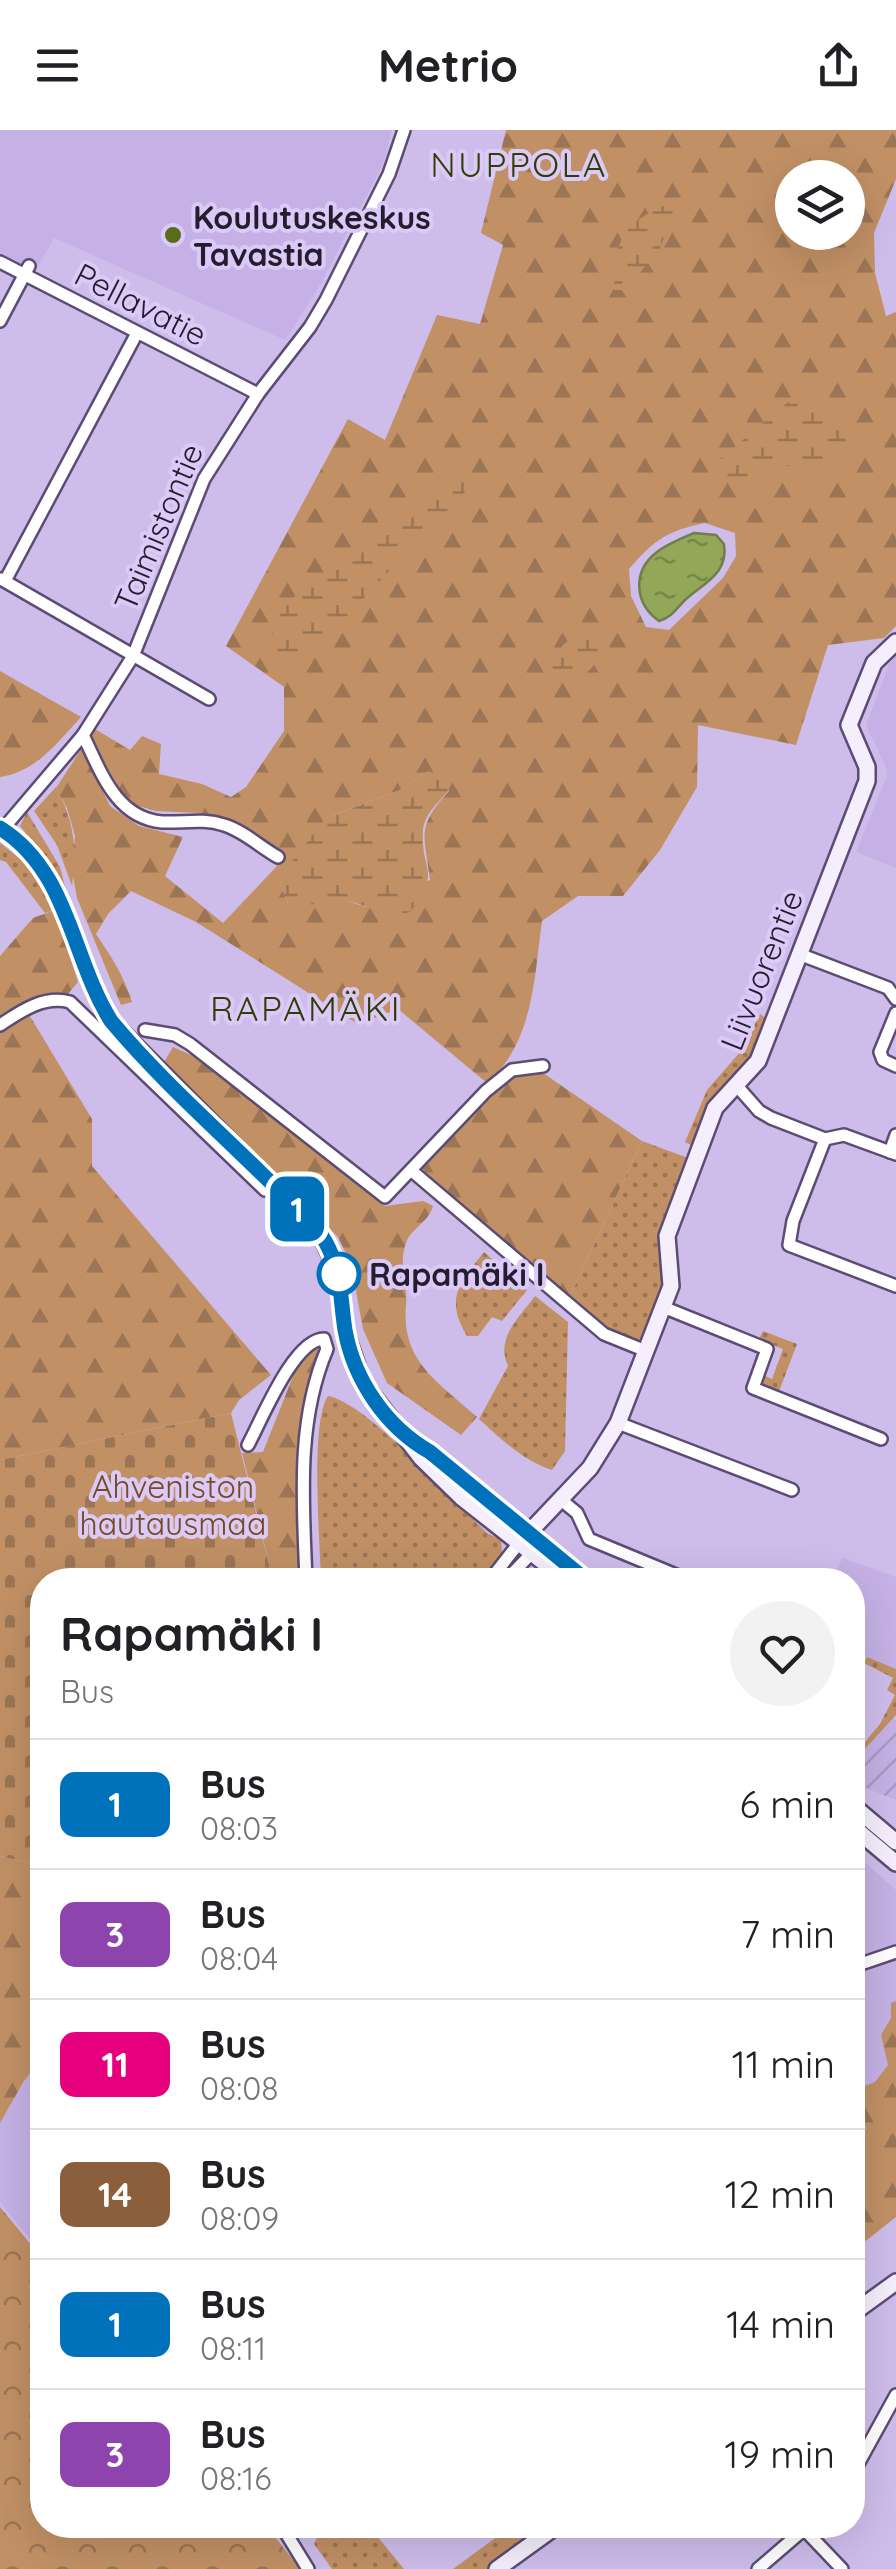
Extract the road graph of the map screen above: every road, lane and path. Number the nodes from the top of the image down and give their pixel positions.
1 (404, 130) edge
2 (0, 262) edge
3 (26, 270) junction
4 (0, 321) edge
5 (137, 333) junction
6 (258, 394) junction
7 (2, 580) edge
8 (896, 642) edge
9 (133, 656) junction
10 (210, 700) dead end
11 (83, 735) junction
12 (2, 828) edge
13 (278, 857) dead end
14 (799, 954) junction
15 (896, 999) edge
16 (896, 1013) edge
17 (0, 1025) edge
18 (145, 1030) dead end
19 (543, 1066) dead end
20 (896, 1066) edge
21 (737, 1086) junction
22 (896, 1134) edge
23 (826, 1139) junction
24 (893, 1153) edge
25 (412, 1170) junction
26 (265, 1190) dead end
27 (896, 1286) edge
28 (663, 1307) junction
29 (646, 1351) junction
30 (618, 1423) junction
31 (881, 1439) dead end
32 (248, 1444) dead end
33 (792, 1490) dead end
34 (560, 1499) junction
35 (532, 1539) junction
36 (306, 1568) edge
37 (502, 1568) edge
38 (514, 1568) edge
39 (556, 1568) edge
40 (570, 1568) edge
41 (659, 1568) edge
42 (865, 1816) edge
43 (865, 1837) edge
44 (896, 1842) edge
45 (896, 1863) edge
46 (896, 1952) edge
47 (865, 1963) edge
48 (896, 2282) edge
49 (865, 2305) edge
50 (896, 2395) edge
51 (865, 2451) edge
52 (289, 2538) edge
53 (540, 2538) edge
54 (791, 2538) edge
55 (815, 2538) edge
56 (308, 2569) edge
57 (497, 2569) edge
58 (758, 2569) edge
59 (842, 2569) edge

1 - 6 street, Taimistontie
2 - 3 street, Pellavatie
3 - 4 street
3 - 5 street, Pellavatie
5 - 6 street, Pellavatie
5 - 7 street
6 - 9 street, Taimistontie
7 - 9 street
8 - 14 main road, Liivuorentie
9 - 10 street
9 - 11 street, Taimistontie
11 - 12 street, Taimistontie
11 - 13 street
12 - 35 main road
14 - 15 street
14 - 21 main road, Liivuorentie
16 - 20 street
17 - 26 street
18 - 25 street
19 - 25 street
21 - 23 street
21 - 28 main road, Liivuorentie
22 - 24 street
23 - 24 street
23 - 27 street
25 - 29 street
28 - 29 main road, Liivuorentie
28 - 31 street
29 - 30 main road, Liivuorentie
30 - 33 street
30 - 34 main road, Liivuorentie
32 - 36 street
34 - 35 main road, Liivuorentie
34 - 41 street
35 - 37 street
35 - 38 street
35 - 39 main road
35 - 40 main road
42 - 44 main road
43 - 45 main road
46 - 47 street
48 - 49 main road
50 - 51 street
52 - 56 street
53 - 57 main road
54 - 58 street
55 - 59 street

